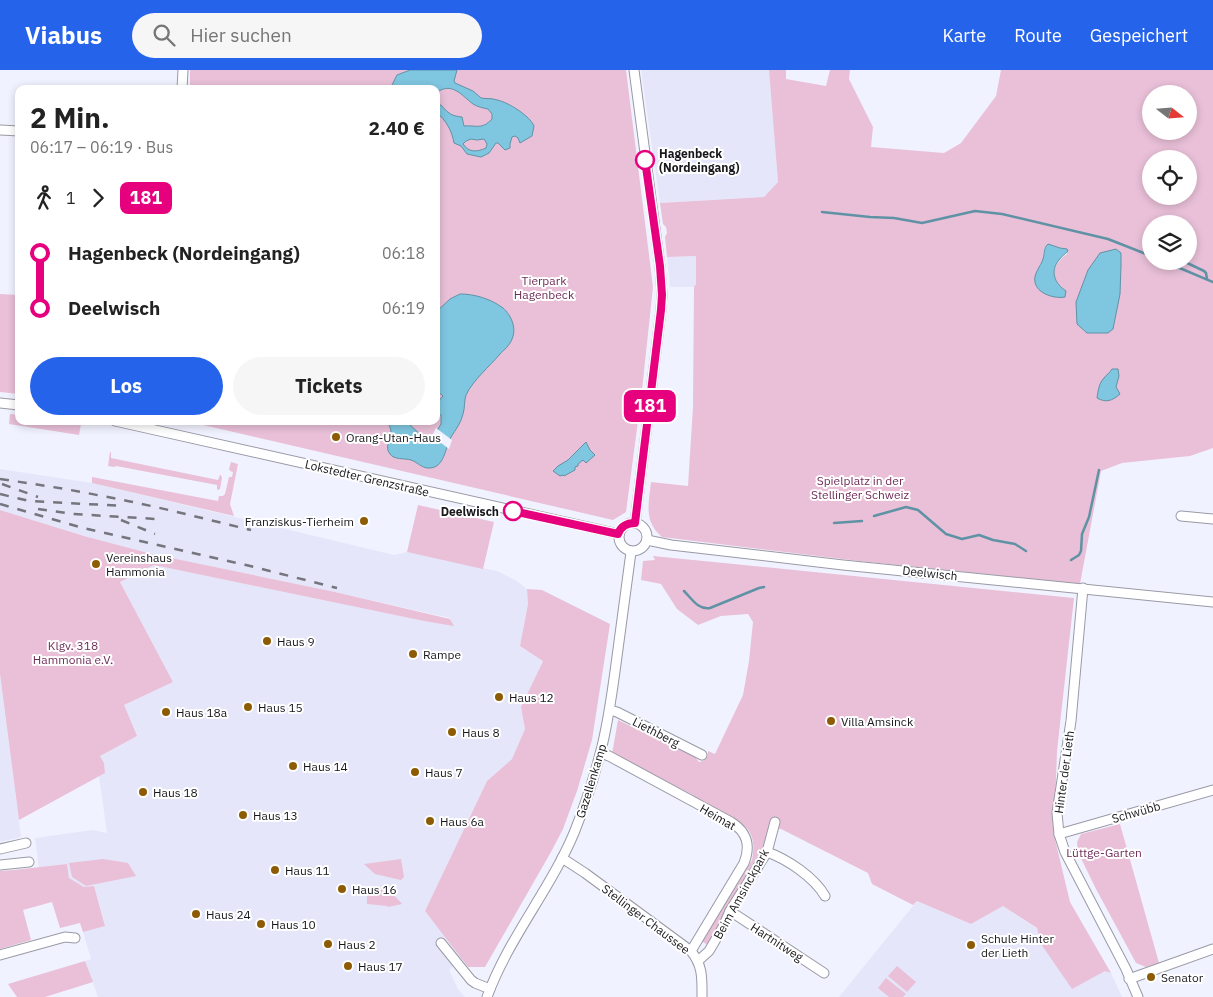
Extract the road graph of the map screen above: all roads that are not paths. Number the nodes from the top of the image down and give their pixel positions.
1 (183, 70) edge
2 (634, 70) edge
3 (182, 85) edge
4 (0, 130) edge
5 (15, 131) edge
6 (0, 403) edge
7 (15, 405) edge
8 (133, 425) edge
9 (1182, 516) dead end
10 (1213, 519) edge
11 (635, 523) junction
12 (618, 534) junction
13 (647, 540) junction
14 (631, 552) junction
15 (1083, 588) junction
16 (1213, 602) edge
17 (610, 710) junction
18 (601, 753) junction
19 (702, 755) dead end
20 (1213, 790) edge
21 (775, 822) dead end
22 (1059, 834) junction
23 (26, 843) dead end
24 (15, 845) junction
25 (0, 849) edge
26 (766, 852) junction
27 (562, 858) junction
28 (29, 862) dead end
29 (18, 863) junction
30 (0, 865) edge
31 (825, 896) dead end
32 (730, 911) junction
33 (75, 938) dead end
34 (441, 943) dead end
35 (1213, 949) edge
36 (691, 951) junction
37 (0, 955) edge
38 (698, 961) junction
39 (824, 973) dead end
40 (1129, 979) junction
41 (488, 993) edge
42 (702, 997) edge
43 (1138, 997) edge

1 - 3 street
2 - 11 street
4 - 5 street
6 - 7 street
8 - 12 street, Lokstedter Grenzstraße
9 - 10 street
11 - 12 street
11 - 13 street
12 - 14 street
13 - 14 street
13 - 15 street, Deelwisch
14 - 17 street, Gazellenkamp
15 - 16 street, Deelwisch
15 - 22 street, Hinter der Lieth
17 - 18 street, Gazellenkamp
17 - 19 street, Liethberg
18 - 27 street, Gazellenkamp
18 - 36 street, Heimat
20 - 22 street, Schwübb
21 - 26 street, Beim Amsinckpark
22 - 40 street, Hinter der Lieth
23 - 24 street
24 - 25 street
24 - 29 street
26 - 31 street
26 - 32 street, Beim Amsinckpark
27 - 36 street, Stellinger Chaussee
27 - 41 street, Gazellenkamp
28 - 29 street
29 - 30 street
32 - 38 street, Beim Amsinckpark
32 - 39 street, Hartnitweg
33 - 37 street
34 - 41 street, Gazellenkamp
35 - 40 street
36 - 38 street, Stellinger Chaussee
38 - 42 street, Stellinger Chaussee
40 - 43 street, Hinter der Lieth

